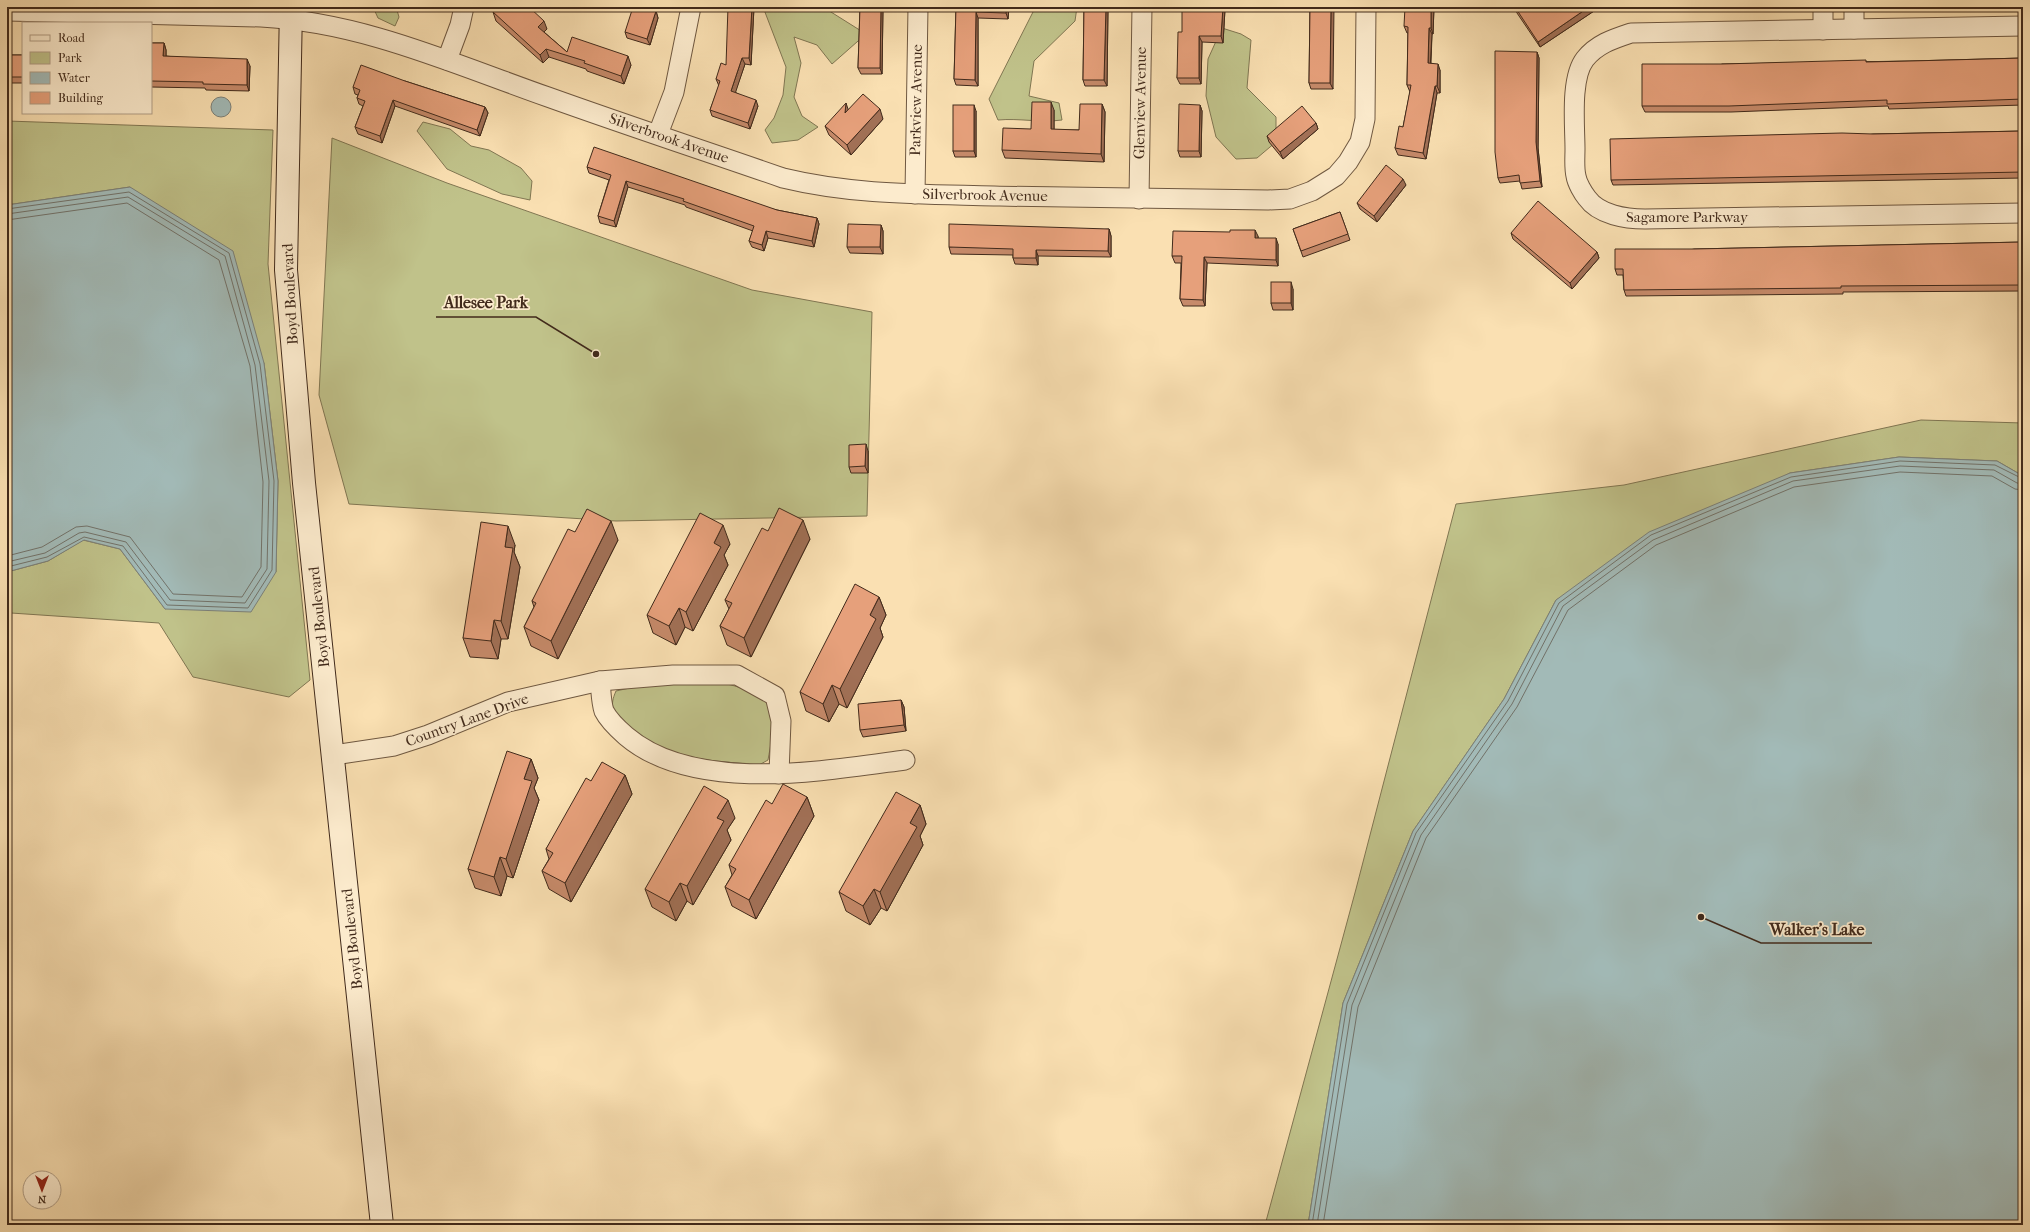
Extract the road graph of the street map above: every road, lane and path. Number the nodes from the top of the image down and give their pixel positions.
1 (464, 7) edge
2 (691, 7) edge
3 (918, 7) edge
4 (1142, 7) edge
5 (1366, 7) edge
6 (1823, 7) edge
7 (1854, 7) edge
8 (142, 10) edge
9 (7, 11) edge
10 (291, 13) edge
11 (2023, 26) edge
12 (1854, 29) junction
13 (1822, 30) junction
14 (447, 60) junction
15 (658, 134) junction
16 (915, 194) junction
17 (1138, 199) junction
18 (2023, 213) edge
19 (600, 681) junction
20 (334, 755) junction
21 (905, 760) dead end
22 (779, 774) junction
23 (382, 1225) edge

1 - 14 street
2 - 15 street
3 - 16 street, Parkview Avenue
4 - 17 street, Glenview Avenue
5 - 17 street, Silverbrook Avenue
6 - 13 street
7 - 12 street
8 - 9 street, Silverbrook Avenue
8 - 10 street, Silverbrook Avenue
10 - 14 street, Silverbrook Avenue
10 - 20 street, Boyd Boulevard
11 - 12 street, Sagamore Parkway
12 - 13 street, Sagamore Parkway
13 - 18 street, Sagamore Parkway
14 - 15 street, Silverbrook Avenue
15 - 16 street, Silverbrook Avenue
16 - 17 street, Silverbrook Avenue
19 - 20 street, Country Lane Drive
19 - 22 street
19 - 22 street, Country Lane Drive
20 - 23 street, Boyd Boulevard
21 - 22 street

